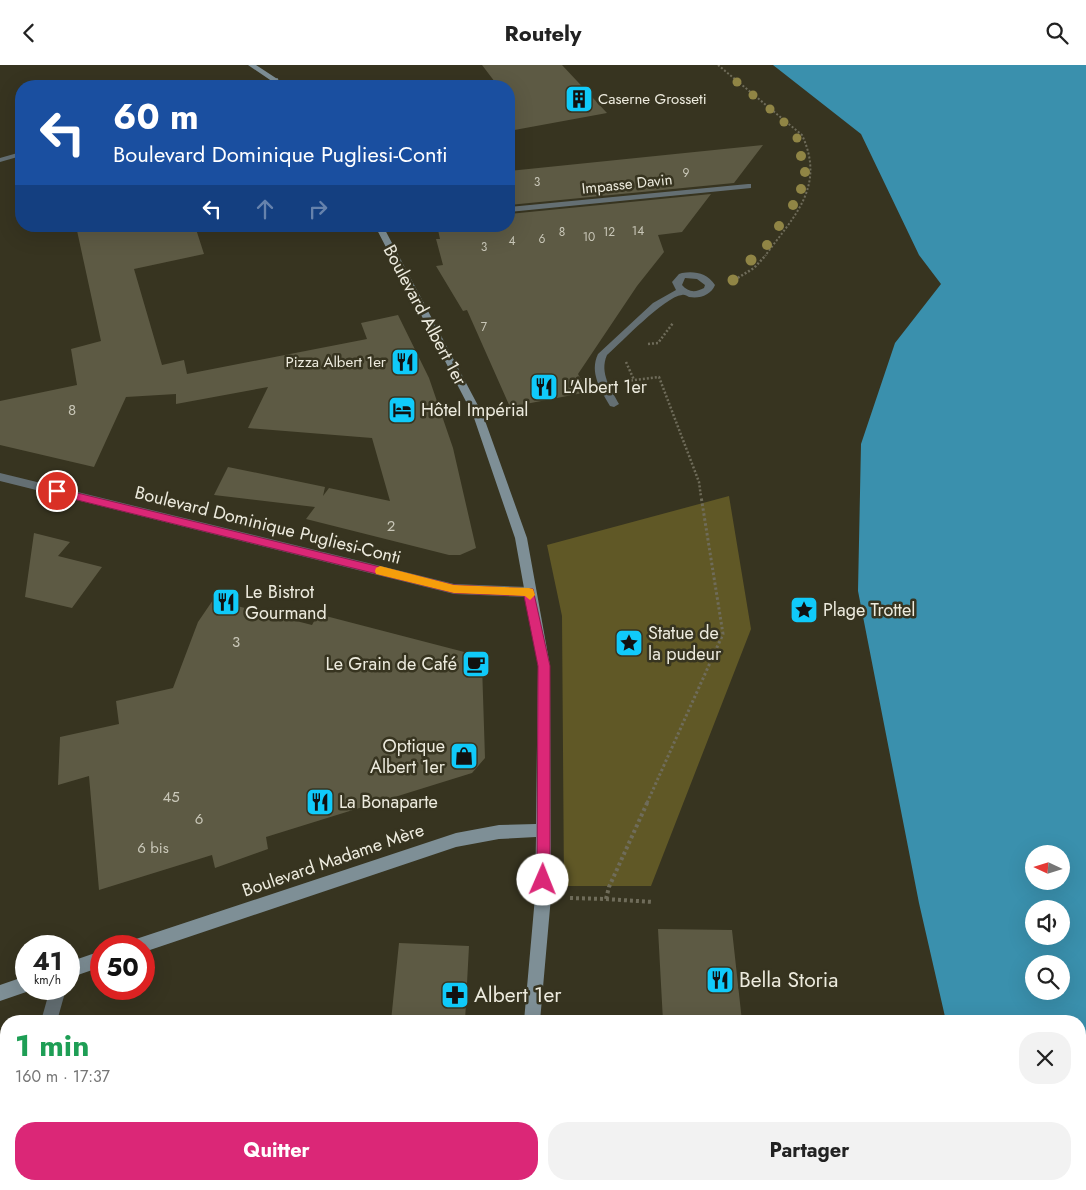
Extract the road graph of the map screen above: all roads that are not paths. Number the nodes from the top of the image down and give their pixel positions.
1 (250, 65) edge
2 (275, 80) edge
3 (15, 156) edge
4 (0, 160) edge
5 (748, 186) dead end
6 (515, 209) edge
7 (382, 232) edge
8 (682, 291) junction
9 (614, 404) dead end
10 (0, 477) edge
11 (529, 592) junction
12 (544, 830) junction
13 (155, 941) edge
14 (15, 988) edge
15 (0, 993) edge
16 (55, 1000) edge
17 (51, 1015) edge
18 (533, 1015) edge

1 - 2 main road
3 - 4 street
5 - 6 street, Impasse Davin
7 - 11 main road, Boulevard Albert 1er
8 - 8 street
8 - 9 street
10 - 11 street, Boulevard Dominique Pugliesi-Conti
11 - 12 main road, Boulevard Albert 1er
12 - 13 main road, Boulevard Madame Mère
12 - 18 main road, Boulevard Albert 1er
14 - 15 main road
16 - 17 street

